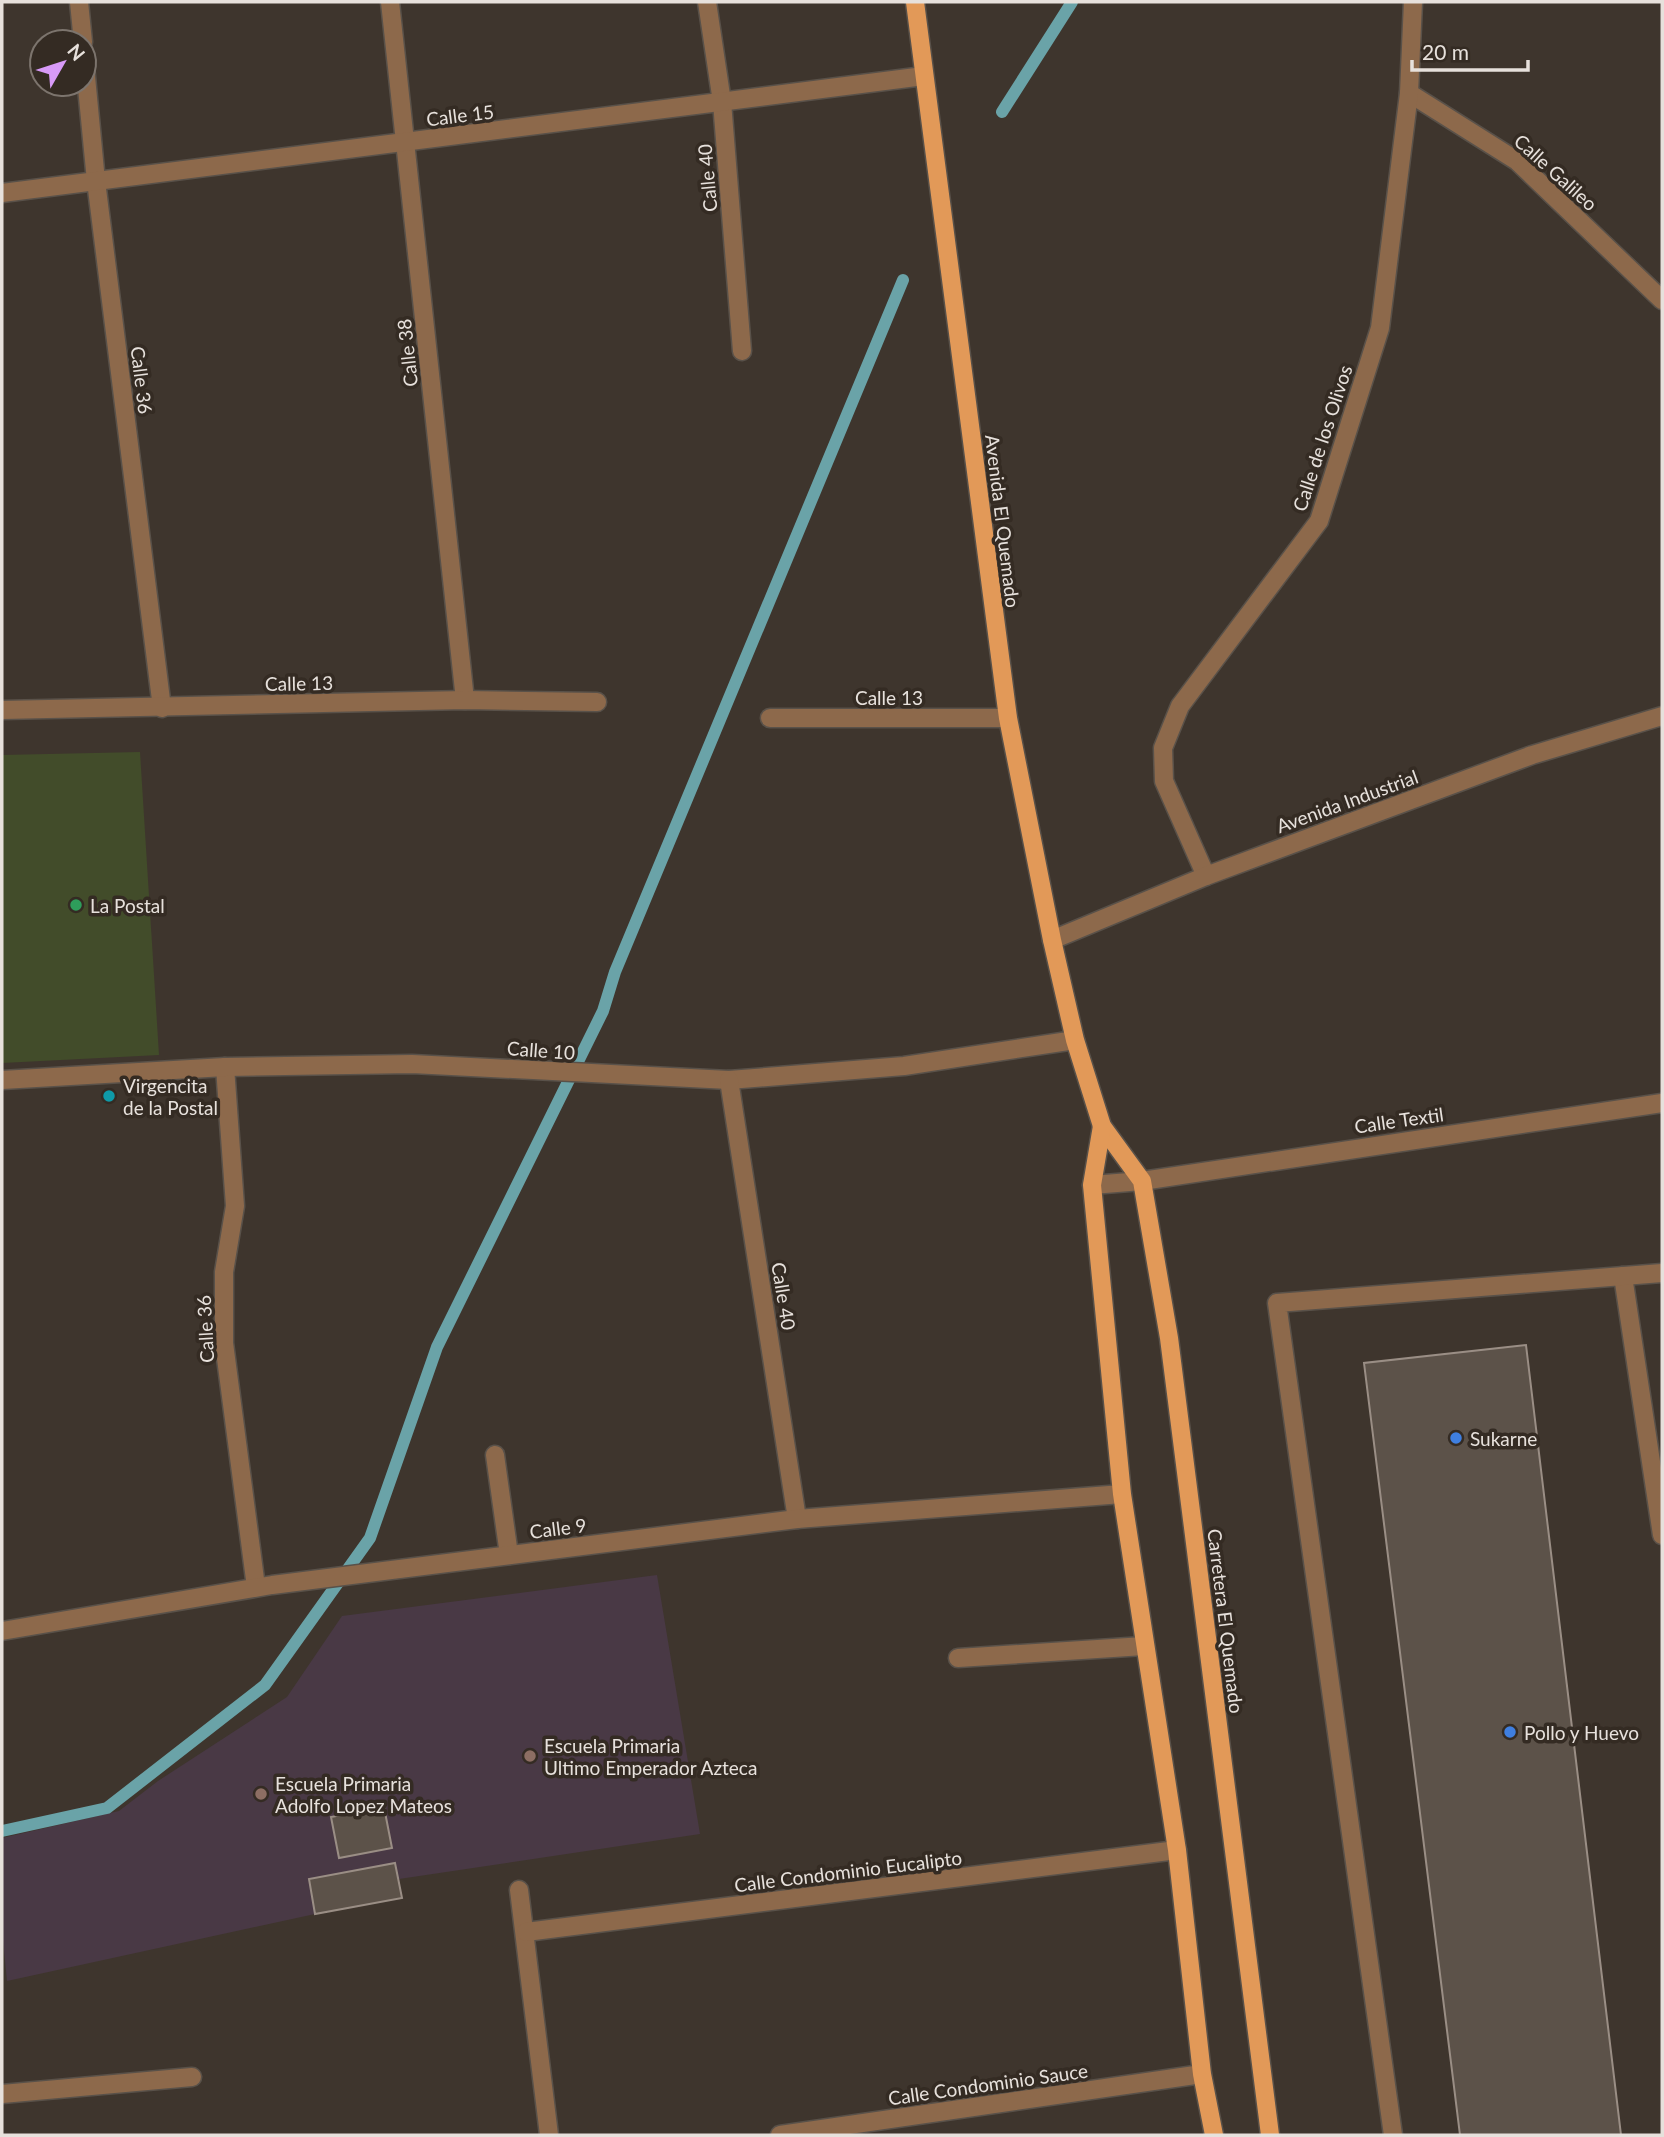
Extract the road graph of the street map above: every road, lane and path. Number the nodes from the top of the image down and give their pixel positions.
1 (79, 2) edge
2 (390, 2) edge
3 (707, 2) edge
4 (915, 2) edge
5 (1413, 2) edge
6 (82, 28) edge
7 (924, 76) junction
8 (1409, 93) junction
9 (88, 98) edge
10 (722, 102) junction
11 (406, 143) junction
12 (96, 181) junction
13 (2, 193) edge
14 (1662, 300) edge
15 (742, 351) dead end
16 (465, 700) junction
17 (597, 702) dead end
18 (162, 708) junction
19 (2, 710) edge
20 (1662, 716) edge
21 (770, 718) dead end
22 (1008, 718) junction
23 (1206, 876) junction
24 (1052, 940) junction
25 (1075, 1040) junction
26 (225, 1068) junction
27 (2, 1080) edge
28 (729, 1080) junction
29 (1662, 1103) edge
30 (1102, 1126) junction
31 (1142, 1181) junction
32 (1092, 1185) junction
33 (1662, 1273) edge
34 (1623, 1276) junction
35 (495, 1455) dead end
36 (1122, 1494) junction
37 (797, 1519) junction
38 (1662, 1535) edge
39 (509, 1555) junction
40 (264, 1586) junction
41 (2, 1631) edge
42 (1144, 1646) junction
43 (958, 1658) dead end
44 (1177, 1850) junction
45 (519, 1890) dead end
46 (526, 1932) junction
47 (1202, 2074) junction
48 (192, 2077) dead end
49 (2, 2094) edge
50 (549, 2135) edge
51 (780, 2135) edge
52 (1214, 2135) edge
53 (1270, 2135) edge
54 (1393, 2135) edge

1 - 6 street
2 - 11 street, Calle 38
3 - 10 street, Calle 40
4 - 7 main road, Avenida El Quemado
5 - 8 street, Calle de los Olivos
7 - 10 street, Calle 15
7 - 22 main road, Avenida El Quemado
8 - 14 street, Calle Galileo
8 - 23 street, Calle de los Olivos
9 - 12 street, Calle 36
10 - 11 street, Calle 15
10 - 15 street, Calle 40
11 - 12 street, Calle 15
11 - 16 street, Calle 38
12 - 13 street, Calle 15
12 - 18 street, Calle 36
16 - 17 street, Calle 13
16 - 18 street, Calle 13
18 - 19 street, Calle 13
20 - 23 street, Avenida Industrial
21 - 22 street, Calle 13
22 - 24 main road, Avenida El Quemado
23 - 24 street, Avenida Industrial
24 - 25 main road, Avenida El Quemado
25 - 28 street, Calle 10
25 - 30 main road, Carretera El Quemado
26 - 27 street, Calle 10
26 - 28 street, Calle 10
26 - 40 street, Calle 36
28 - 37 street, Calle 40
29 - 31 street, Calle Textil
30 - 31 main road, Carretera El Quemado
30 - 32 main road, Carretera El Quemado
31 - 32 street, Calle Textil
31 - 53 main road, Carretera El Quemado
32 - 36 main road, Carretera El Quemado
33 - 34 street
34 - 38 street
34 - 54 street
35 - 39 street
36 - 37 street, Calle 9
36 - 42 main road, Carretera El Quemado
37 - 39 street, Calle 9
39 - 40 street, Calle 9
40 - 41 street, Calle 9
42 - 43 street
42 - 44 main road, Carretera El Quemado
44 - 46 street, Calle Condominio Eucalipto
44 - 47 main road, Carretera El Quemado
45 - 46 street
46 - 50 street
47 - 51 street, Calle Condominio Sauce
47 - 52 main road, Carretera El Quemado
48 - 49 street

